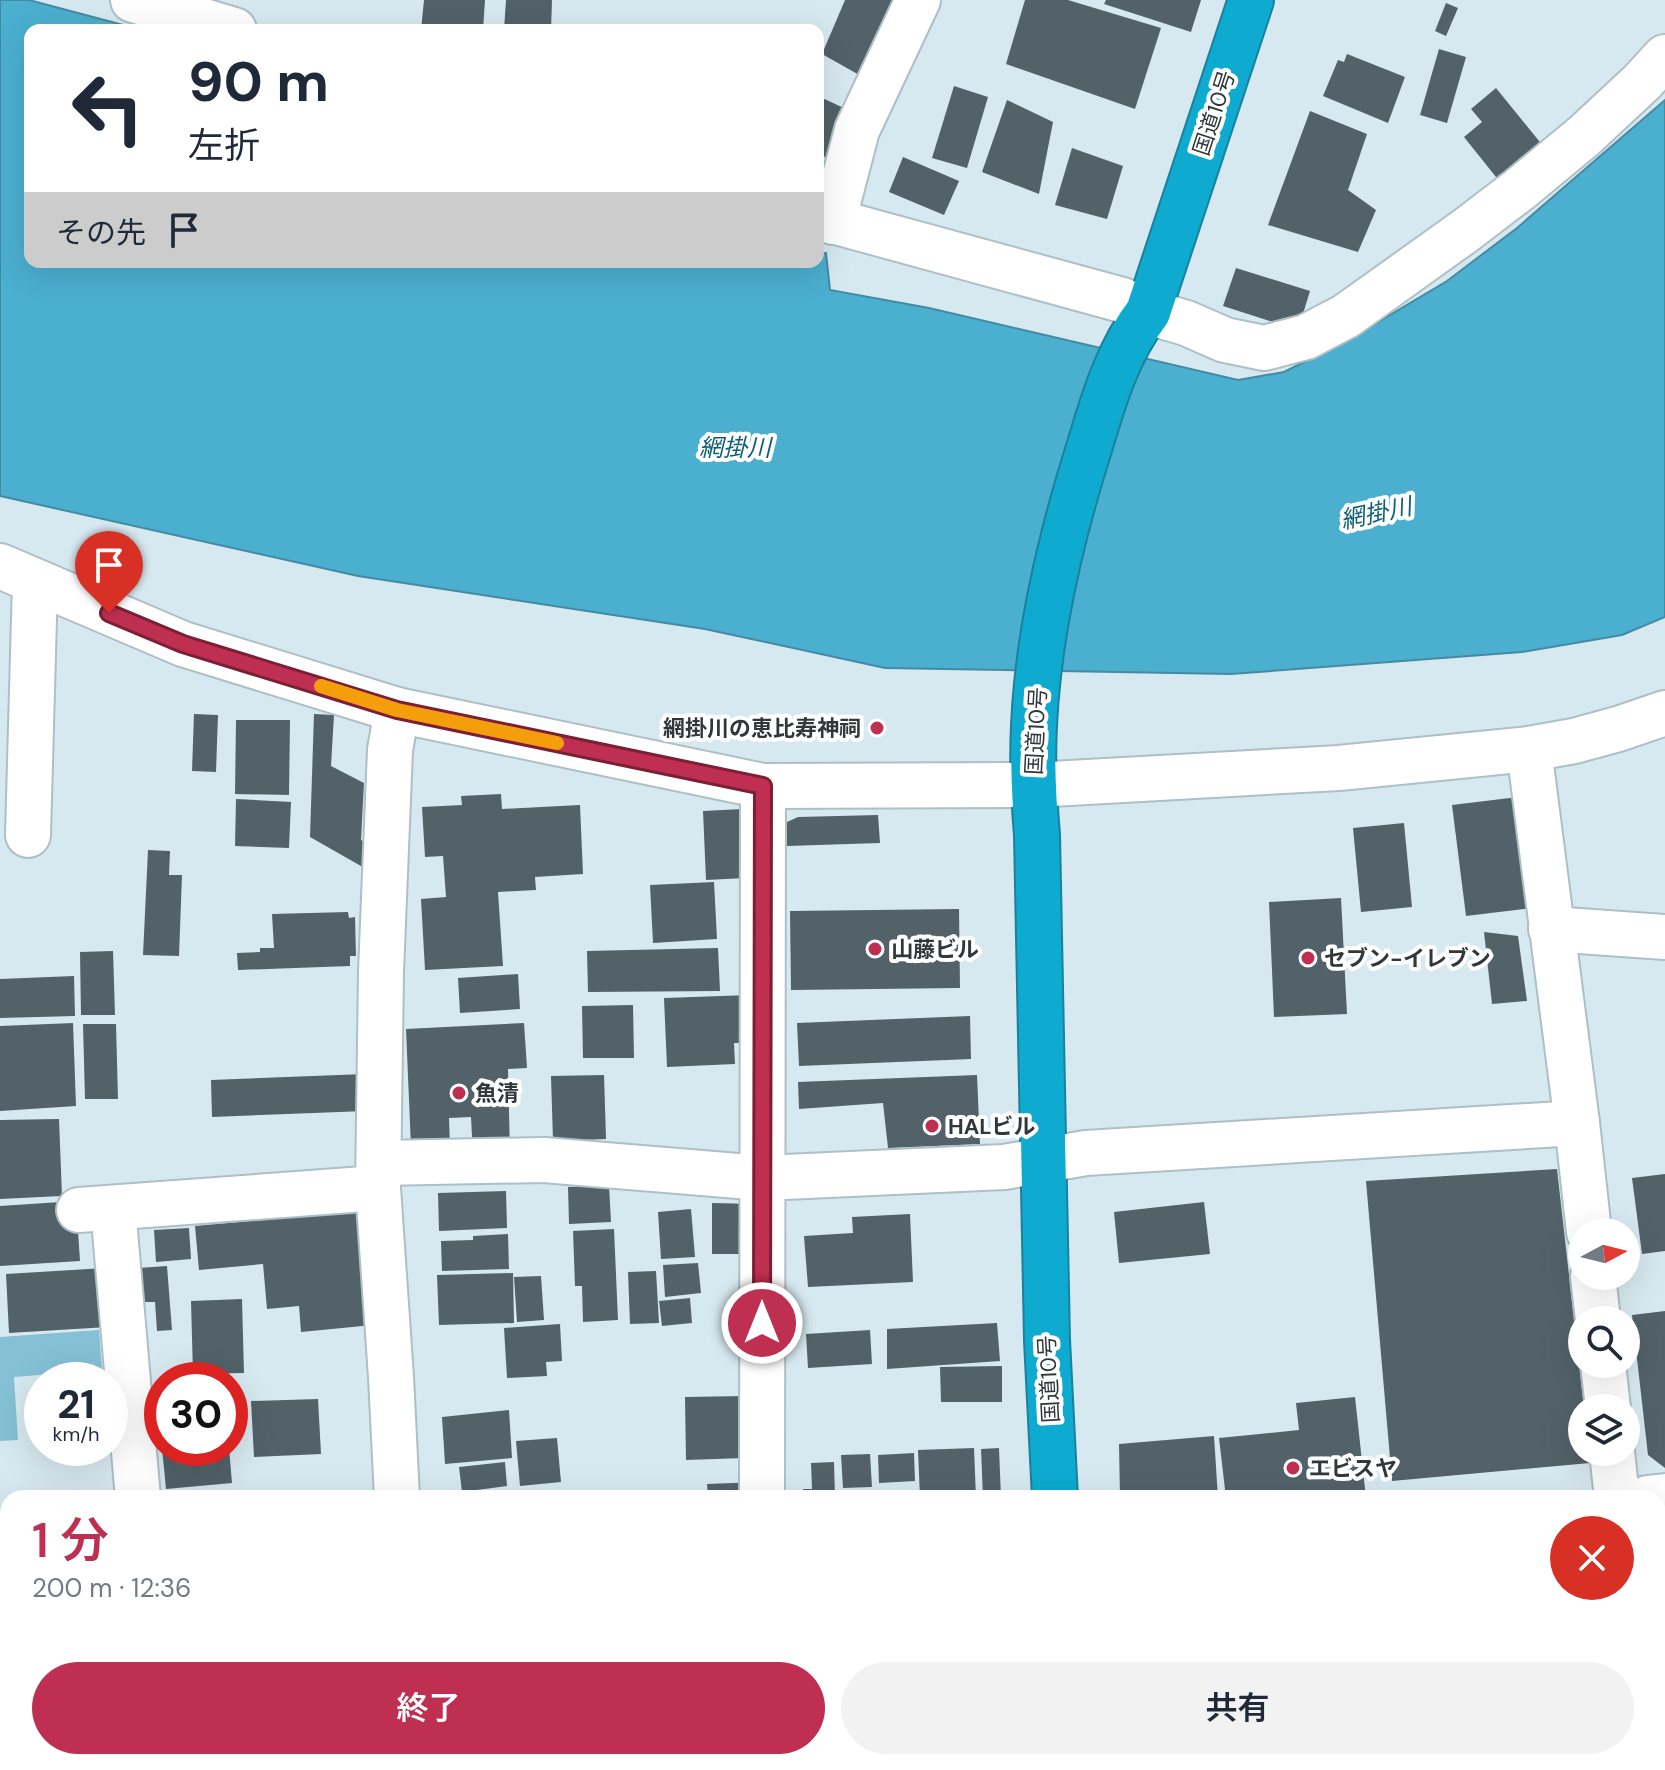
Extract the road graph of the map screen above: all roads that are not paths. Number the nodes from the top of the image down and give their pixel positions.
1 (133, 0) edge
2 (249, 0) edge
3 (918, 0) edge
4 (1251, 0) edge
5 (214, 24) edge
6 (259, 24) edge
7 (1665, 57) edge
8 (825, 220) edge
9 (1140, 322) junction
10 (18, 574) edge
11 (397, 710) junction
12 (1665, 713) edge
13 (1529, 749) junction
14 (1033, 785) junction
15 (763, 786) junction
16 (28, 835) dead end
17 (1551, 929) junction
18 (1665, 937) edge
19 (1577, 1123) junction
20 (1043, 1160) junction
21 (378, 1175) junction
22 (763, 1178) junction
23 (1587, 1218) edge
24 (1614, 1466) edge
25 (137, 1490) edge
26 (397, 1490) edge
27 (762, 1490) edge
28 (1055, 1490) edge
29 (1616, 1490) edge

1 - 5 street
2 - 6 street
3 - 8 street
4 - 9 highway, 国道10号
7 - 9 street
8 - 9 street
9 - 14 highway, 国道10号
10 - 11 street
10 - 16 street
11 - 15 street
11 - 21 street
12 - 13 street
13 - 14 street
13 - 17 street
14 - 15 street
14 - 20 highway, 国道10号
15 - 22 street
17 - 18 street
17 - 19 street
19 - 20 street
19 - 23 street
20 - 22 street
20 - 28 highway, 国道10号
21 - 22 street
21 - 25 street
21 - 26 street
22 - 27 street
24 - 29 street

